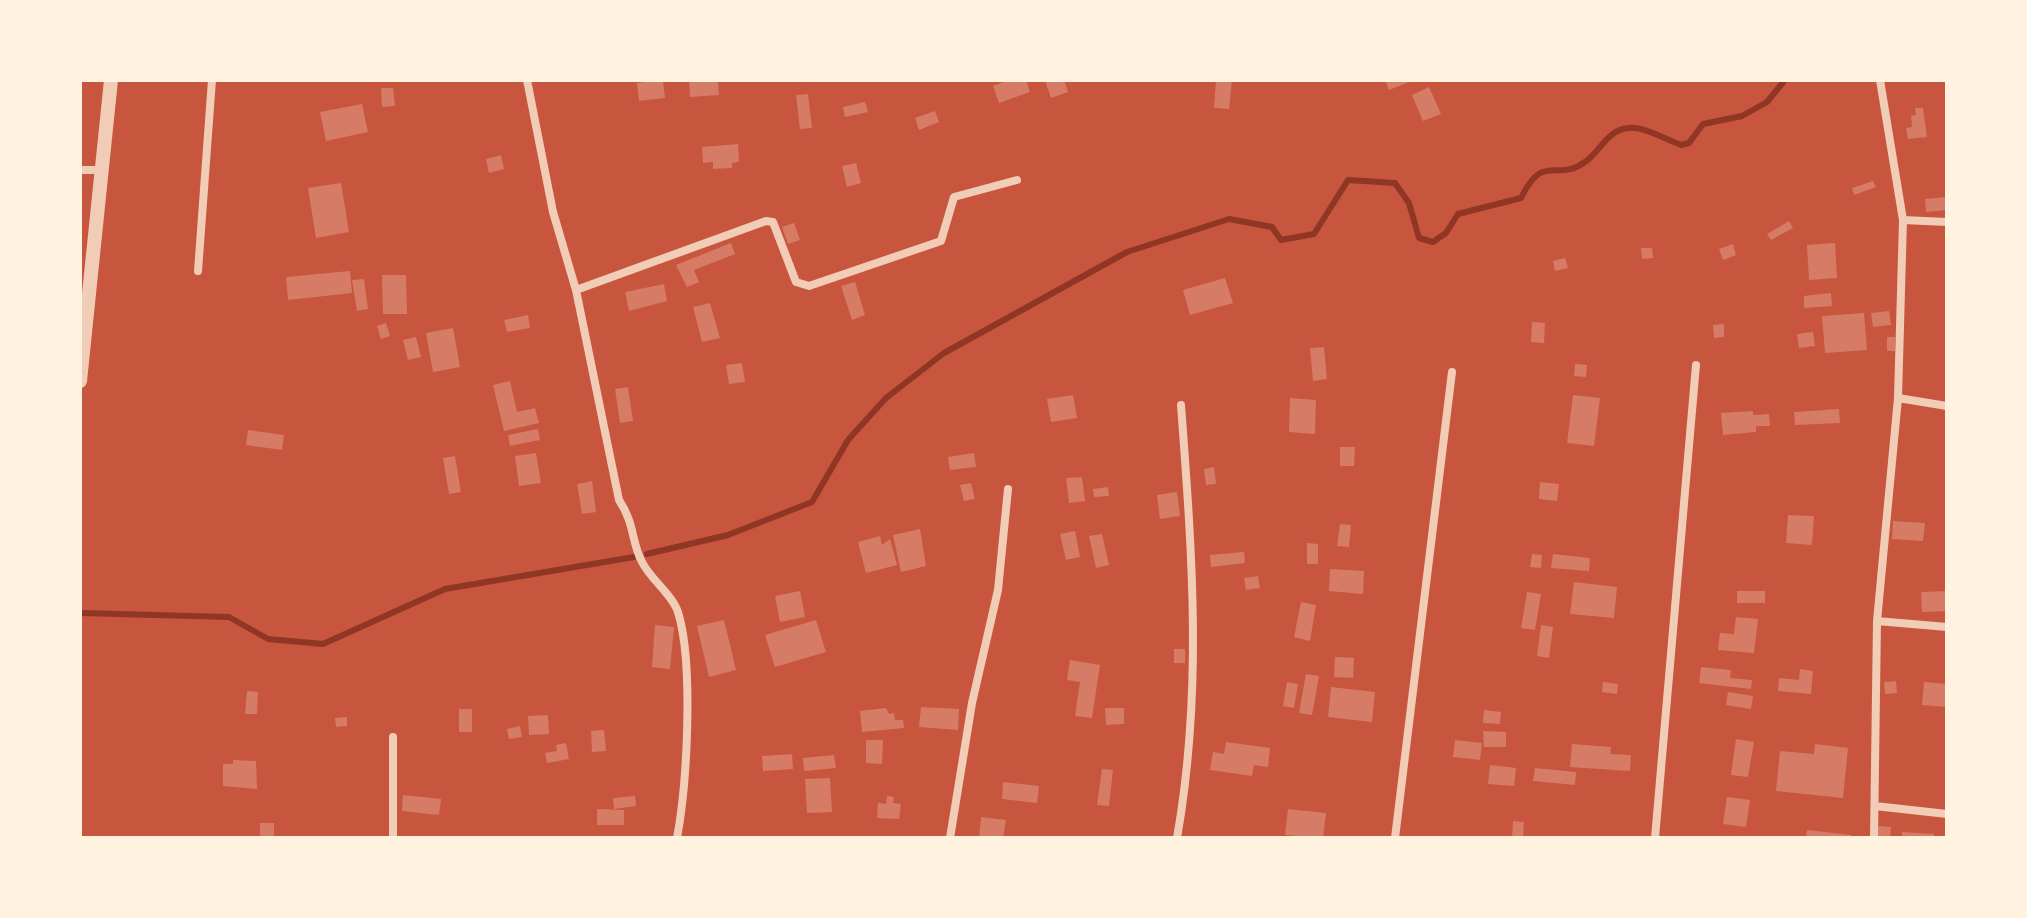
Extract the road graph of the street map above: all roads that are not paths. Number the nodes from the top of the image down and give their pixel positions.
1 (111, 80) edge
2 (212, 80) edge
3 (527, 80) edge
4 (1880, 80) edge
5 (80, 170) edge
6 (103, 170) junction
7 (1017, 180) dead end
8 (1903, 220) junction
9 (1947, 222) edge
10 (198, 271) dead end
11 (576, 290) junction
12 (1696, 365) dead end
13 (1452, 372) dead end
14 (80, 381) edge
15 (1898, 398) junction
16 (1181, 405) dead end
17 (1947, 406) edge
18 (1008, 489) dead end
19 (1877, 621) junction
20 (1947, 627) edge
21 (393, 737) dead end
22 (1875, 806) junction
23 (1947, 814) edge
24 (393, 838) edge
25 (677, 838) edge
26 (950, 838) edge
27 (1177, 838) edge
28 (1395, 838) edge
29 (1655, 838) edge
30 (1874, 838) edge

1 - 6 street
2 - 10 street
3 - 11 street
4 - 8 street
5 - 6 street
6 - 14 street
7 - 11 street
8 - 9 street
8 - 15 street
11 - 25 street
12 - 29 street
13 - 28 street
15 - 17 street
15 - 19 street
16 - 27 street
18 - 26 street
19 - 20 street
19 - 22 street
21 - 24 street
22 - 23 street
22 - 30 street

